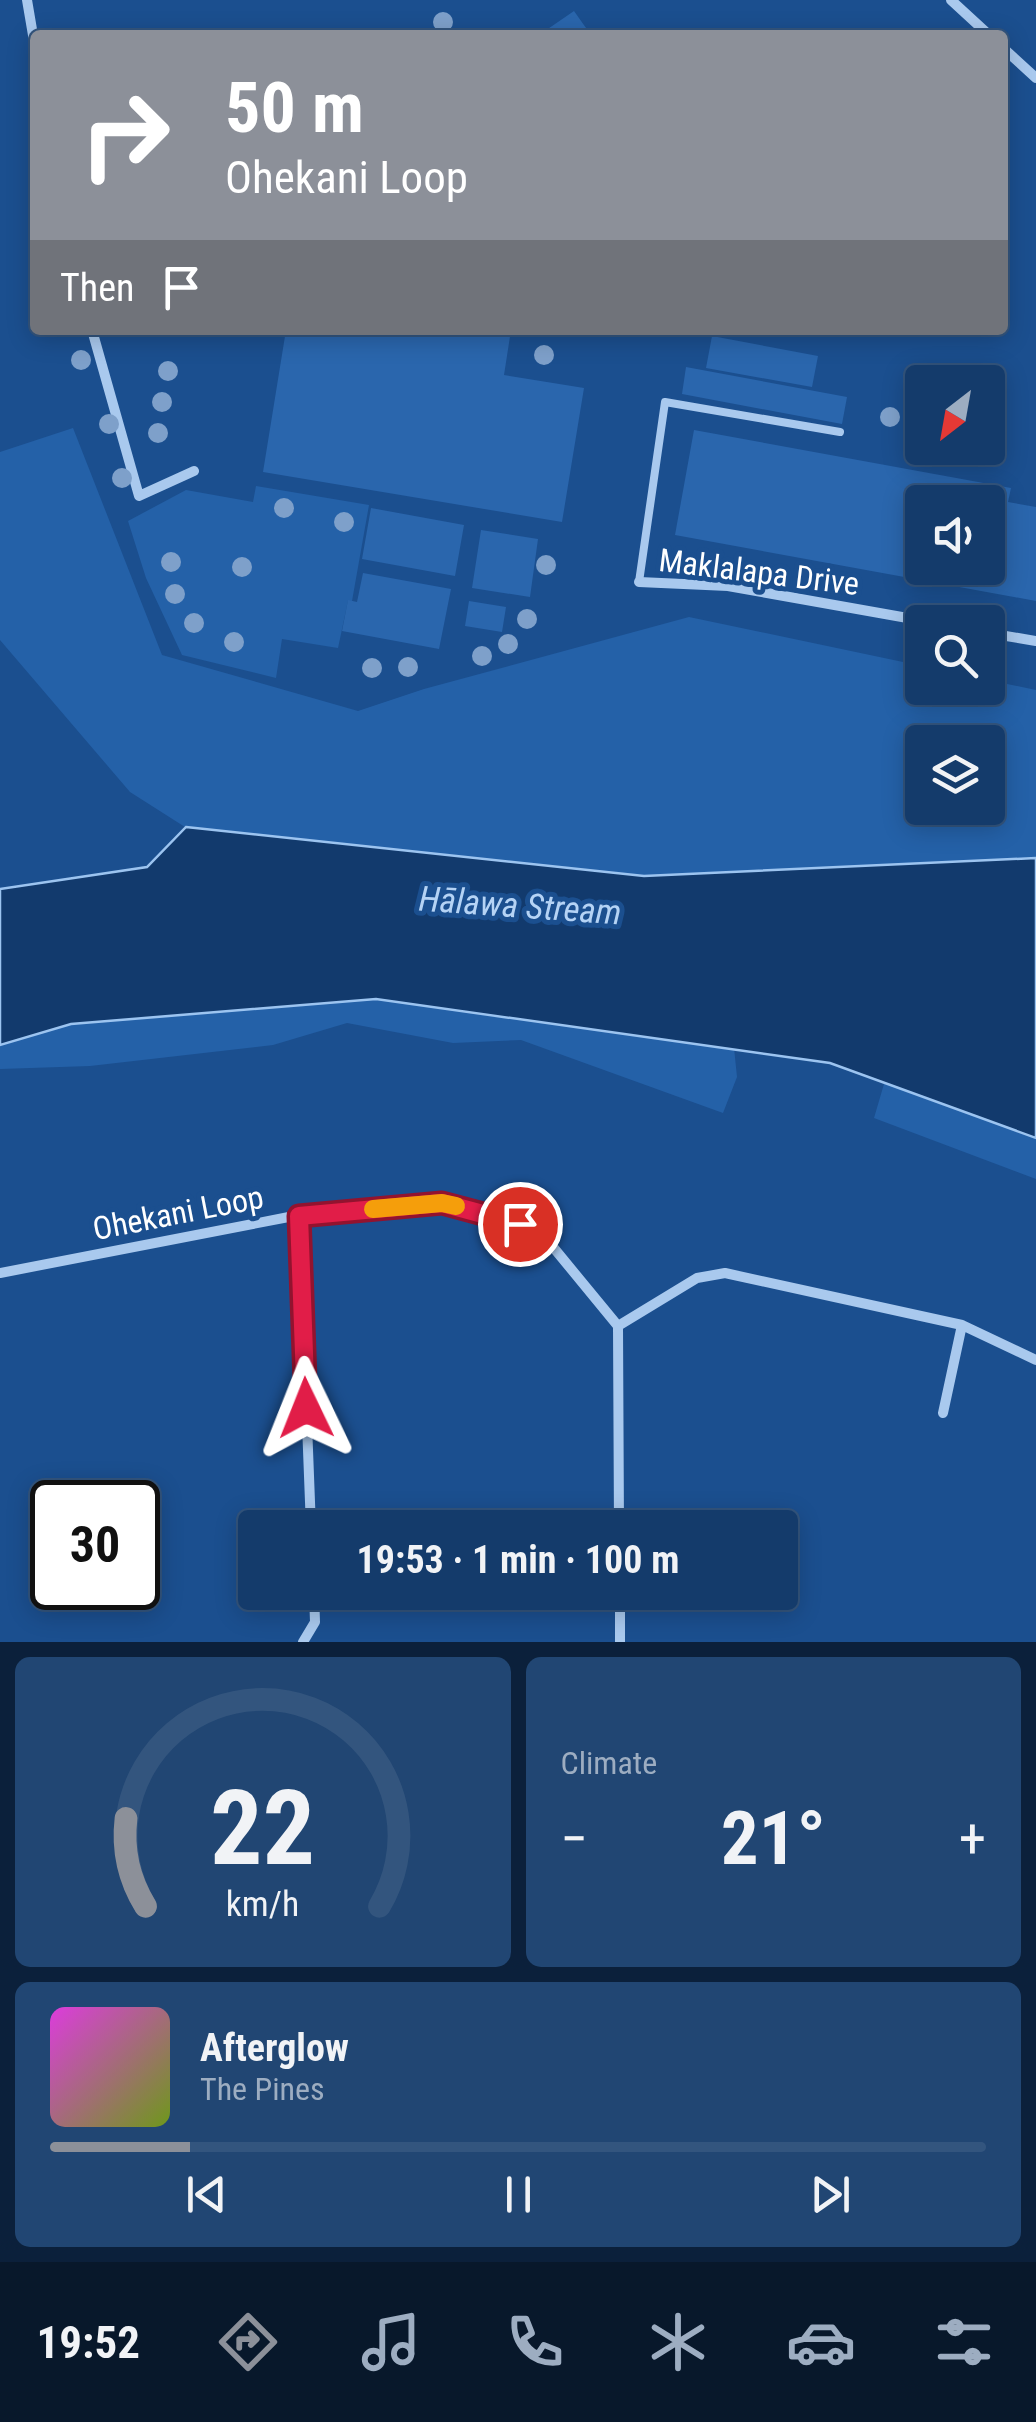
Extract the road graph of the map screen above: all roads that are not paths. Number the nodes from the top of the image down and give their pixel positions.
1 (26, 0) edge
2 (951, 0) edge
3 (32, 30) edge
4 (984, 30) edge
5 (1008, 52) edge
6 (1036, 78) edge
7 (93, 335) edge
8 (840, 432) dead end
9 (194, 470) dead end
10 (639, 582) joint
11 (905, 618) edge
12 (1005, 636) edge
13 (1036, 642) edge
14 (299, 1216) junction
15 (0, 1273) edge
16 (962, 1325) junction
17 (618, 1326) junction
18 (1036, 1360) edge
19 (944, 1413) dead end
20 (311, 1510) edge
21 (620, 1510) edge
22 (315, 1610) edge
23 (620, 1610) edge
24 (303, 1642) edge
25 (620, 1642) edge

1 - 3 street
2 - 4 street
5 - 6 street
7 - 9 street
8 - 10 lane, Maklalapa Drive
10 - 11 street, Maklalapa Drive
12 - 13 street
14 - 15 street, Ohekani Loop
14 - 17 street, Ohekani Loop
14 - 20 street
16 - 17 street
16 - 18 street
16 - 19 street
17 - 21 street
22 - 24 street
23 - 25 street

